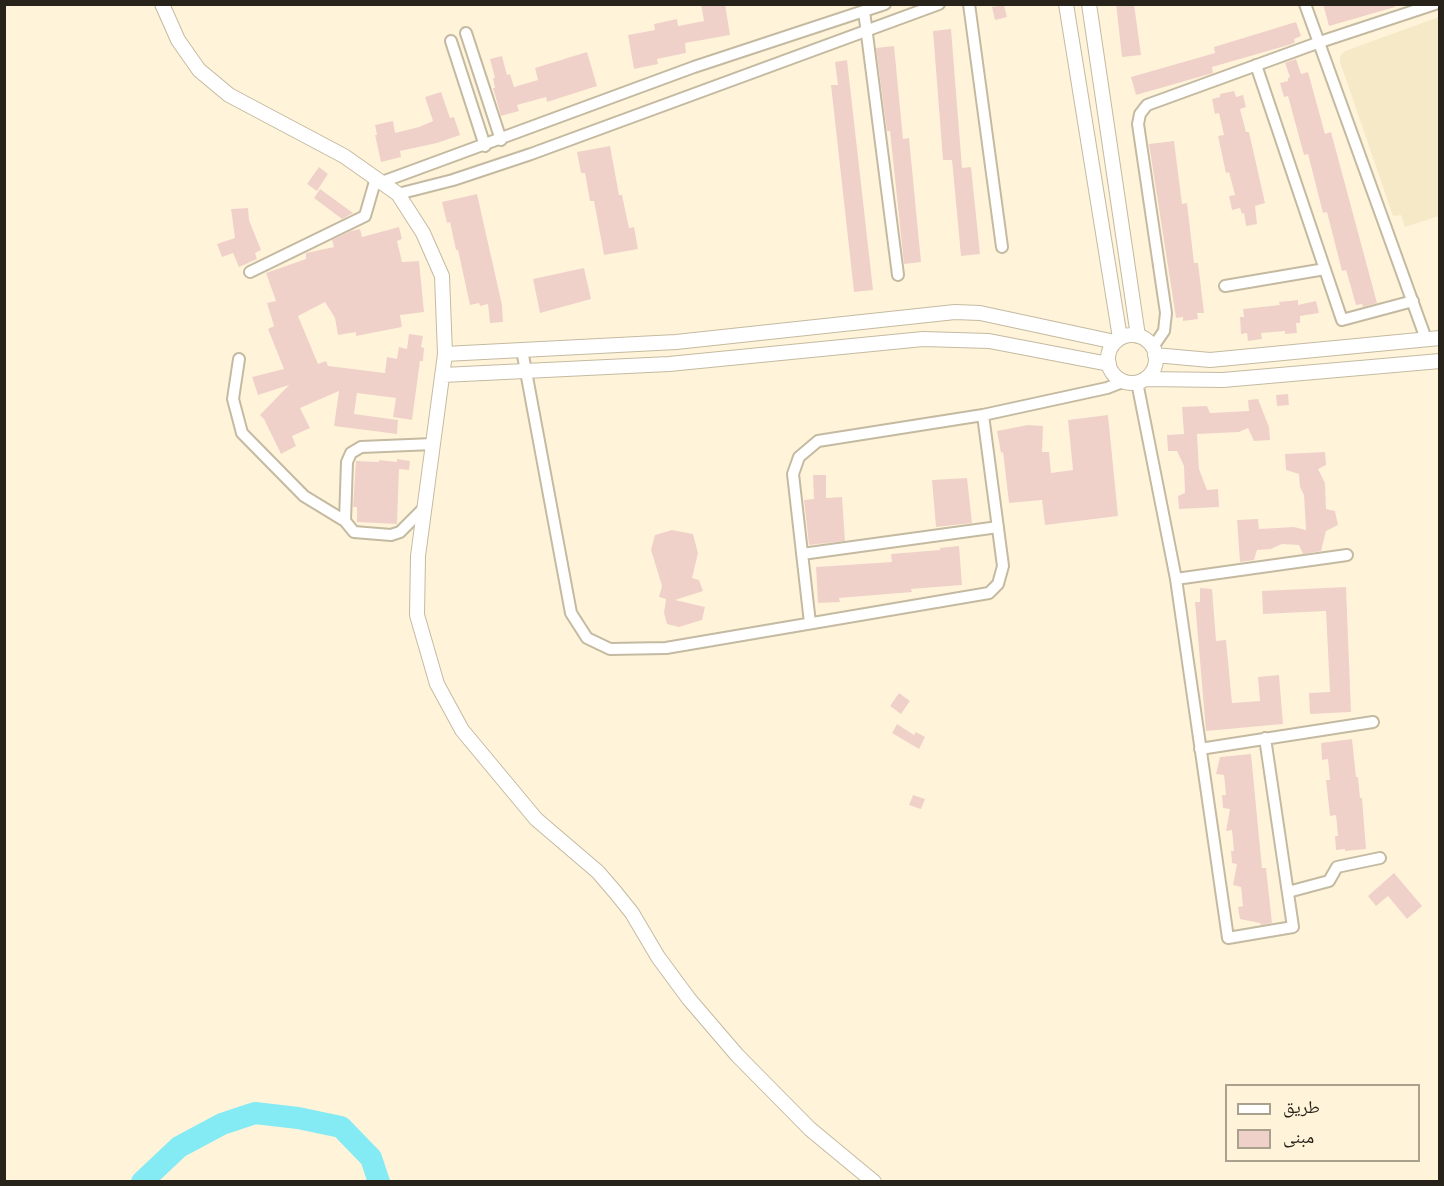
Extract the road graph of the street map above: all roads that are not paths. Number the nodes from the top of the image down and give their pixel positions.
1 (162, 4) edge
2 (885, 4) edge
3 (939, 4) edge
4 (969, 4) edge
5 (1066, 4) edge
6 (1089, 4) edge
7 (1305, 4) edge
8 (1435, 4) edge
9 (864, 11) junction
10 (866, 31) junction
11 (466, 33) dead end
12 (451, 41) dead end
13 (1320, 42) junction
14 (1256, 65) junction
15 (501, 140) junction
16 (485, 146) junction
17 (379, 180) junction
18 (398, 194) junction
19 (1002, 247) dead end
20 (1325, 269) junction
21 (250, 272) dead end
22 (898, 275) dead end
23 (1225, 286) dead end
24 (1413, 301) junction
25 (1138, 336) junction
26 (1433, 339) edge
27 (1117, 340) junction
28 (522, 350) junction
29 (1154, 351) junction
30 (445, 354) junction
31 (239, 359) dead end
32 (1440, 361) edge
33 (1109, 364) junction
34 (527, 371) junction
35 (442, 375) junction
36 (1136, 381) junction
37 (983, 415) junction
38 (433, 444) junction
39 (425, 507) junction
40 (345, 521) junction
41 (998, 527) junction
42 (802, 554) junction
43 (1347, 555) dead end
44 (1176, 579) junction
45 (810, 624) junction
46 (1373, 722) dead end
47 (1265, 738) junction
48 (1200, 749) junction
49 (1380, 858) dead end
50 (1288, 892) junction
51 (874, 1182) edge

1 - 17 street
2 - 9 street
3 - 10 street
4 - 19 street
5 - 27 street
6 - 25 street
7 - 13 street
8 - 13 street
9 - 10 street
9 - 15 street
10 - 18 street
10 - 22 street
11 - 15 street
12 - 16 street
13 - 14 street
13 - 24 street
14 - 20 street
14 - 29 street
15 - 16 street
16 - 17 street
17 - 18 street
17 - 21 street
18 - 30 street
20 - 23 street
20 - 24 street
24 - 26 street
25 - 27 street
25 - 29 street
26 - 29 street
27 - 28 street
27 - 33 street
28 - 30 street
28 - 34 street
29 - 36 street
30 - 35 street
31 - 40 street
32 - 36 street
33 - 34 street
33 - 36 street
34 - 35 street
34 - 45 street
35 - 38 street
36 - 37 street
36 - 44 street
37 - 41 street
37 - 42 street
38 - 39 street
38 - 40 street
39 - 40 street
39 - 51 street
41 - 42 street
41 - 45 street
42 - 45 street
43 - 44 street
44 - 48 street
46 - 47 street
47 - 48 street
47 - 50 street
48 - 50 street
49 - 50 street

